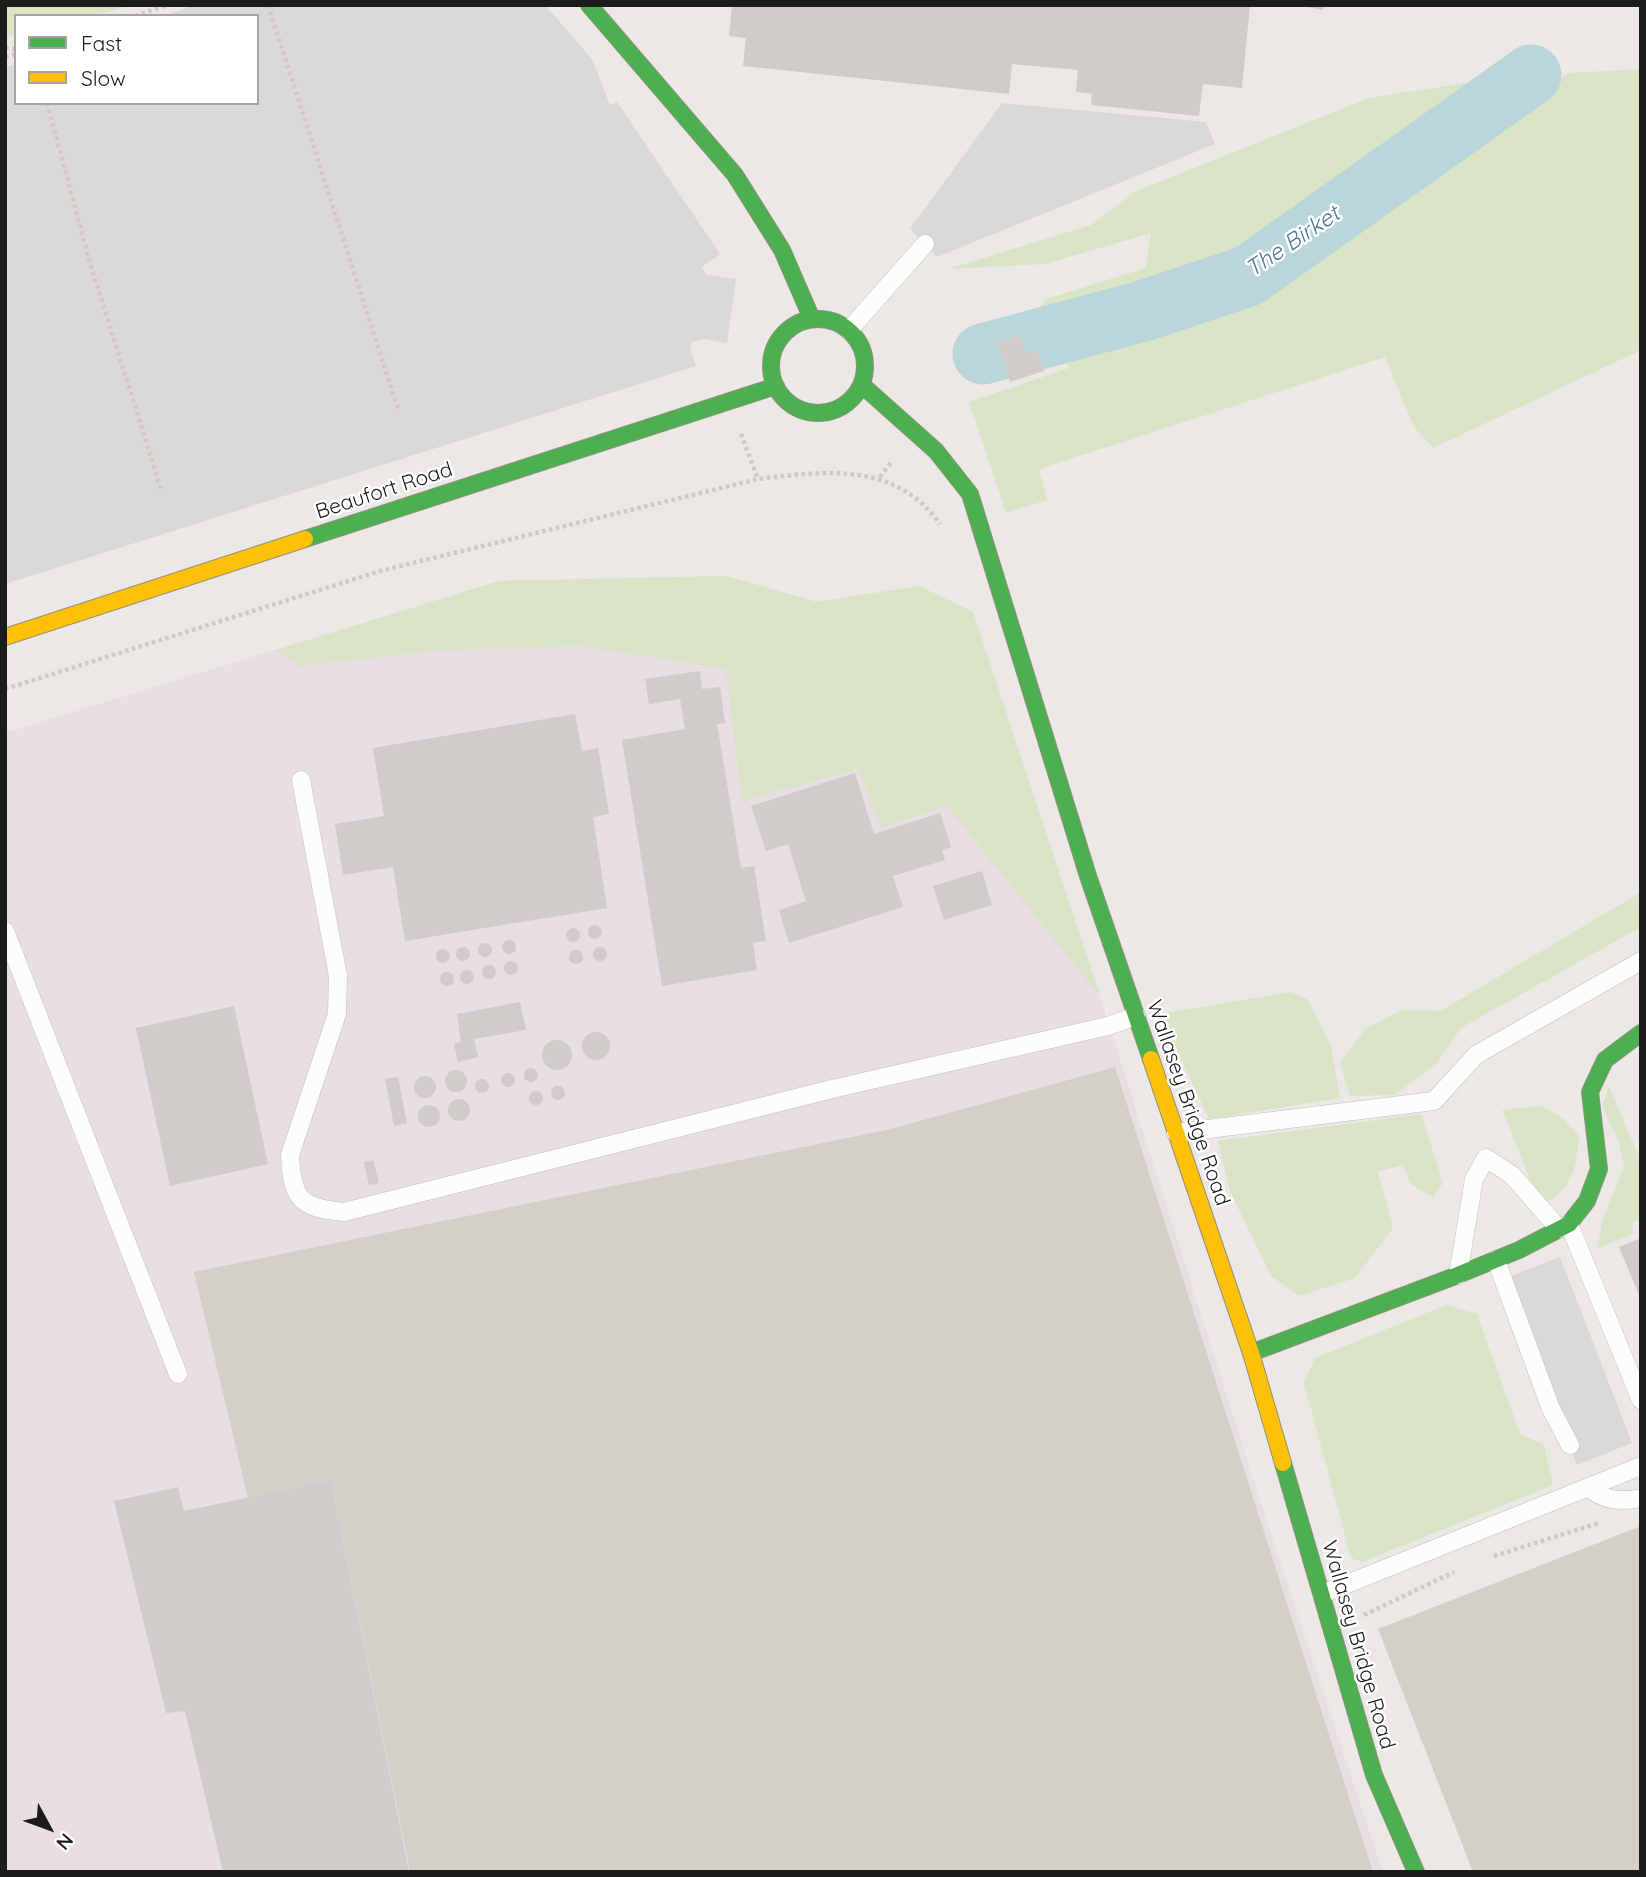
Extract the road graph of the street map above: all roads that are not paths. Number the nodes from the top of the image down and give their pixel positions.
1 (589, 5) edge
2 (925, 244) dead end
3 (812, 319) junction
4 (849, 330) junction
5 (862, 385) junction
6 (776, 386) junction
7 (5, 637) edge
8 (301, 780) dead end
9 (5, 931) edge
10 (1641, 961) edge
11 (14, 977) edge
12 (1136, 1016) junction
13 (1641, 1033) edge
14 (1176, 1133) junction
15 (1564, 1226) junction
16 (1496, 1260) junction
17 (1458, 1275) junction
18 (1251, 1353) junction
19 (178, 1374) dead end
20 (1641, 1400) edge
21 (1570, 1445) dead end
22 (1641, 1466) edge
23 (1588, 1487) junction
24 (1641, 1498) edge
25 (1322, 1594) junction
26 (1416, 1872) edge

1 - 3 main road
2 - 4 lane
3 - 4 main road
3 - 6 main road
4 - 5 main road
5 - 6 main road
5 - 12 main road, Wallasey Bridge Road
6 - 7 main road, Beaufort Road
8 - 12 lane
9 - 11 lane
10 - 14 lane
11 - 19 lane
12 - 14 main road, Wallasey Bridge Road
13 - 15 main road
14 - 18 main road, Wallasey Bridge Road
15 - 16 main road
15 - 17 lane
15 - 20 lane
16 - 17 main road
16 - 21 lane
17 - 18 main road
18 - 25 main road, Wallasey Bridge Road
22 - 23 lane
23 - 24 lane
23 - 25 lane
25 - 26 main road, Wallasey Bridge Road

